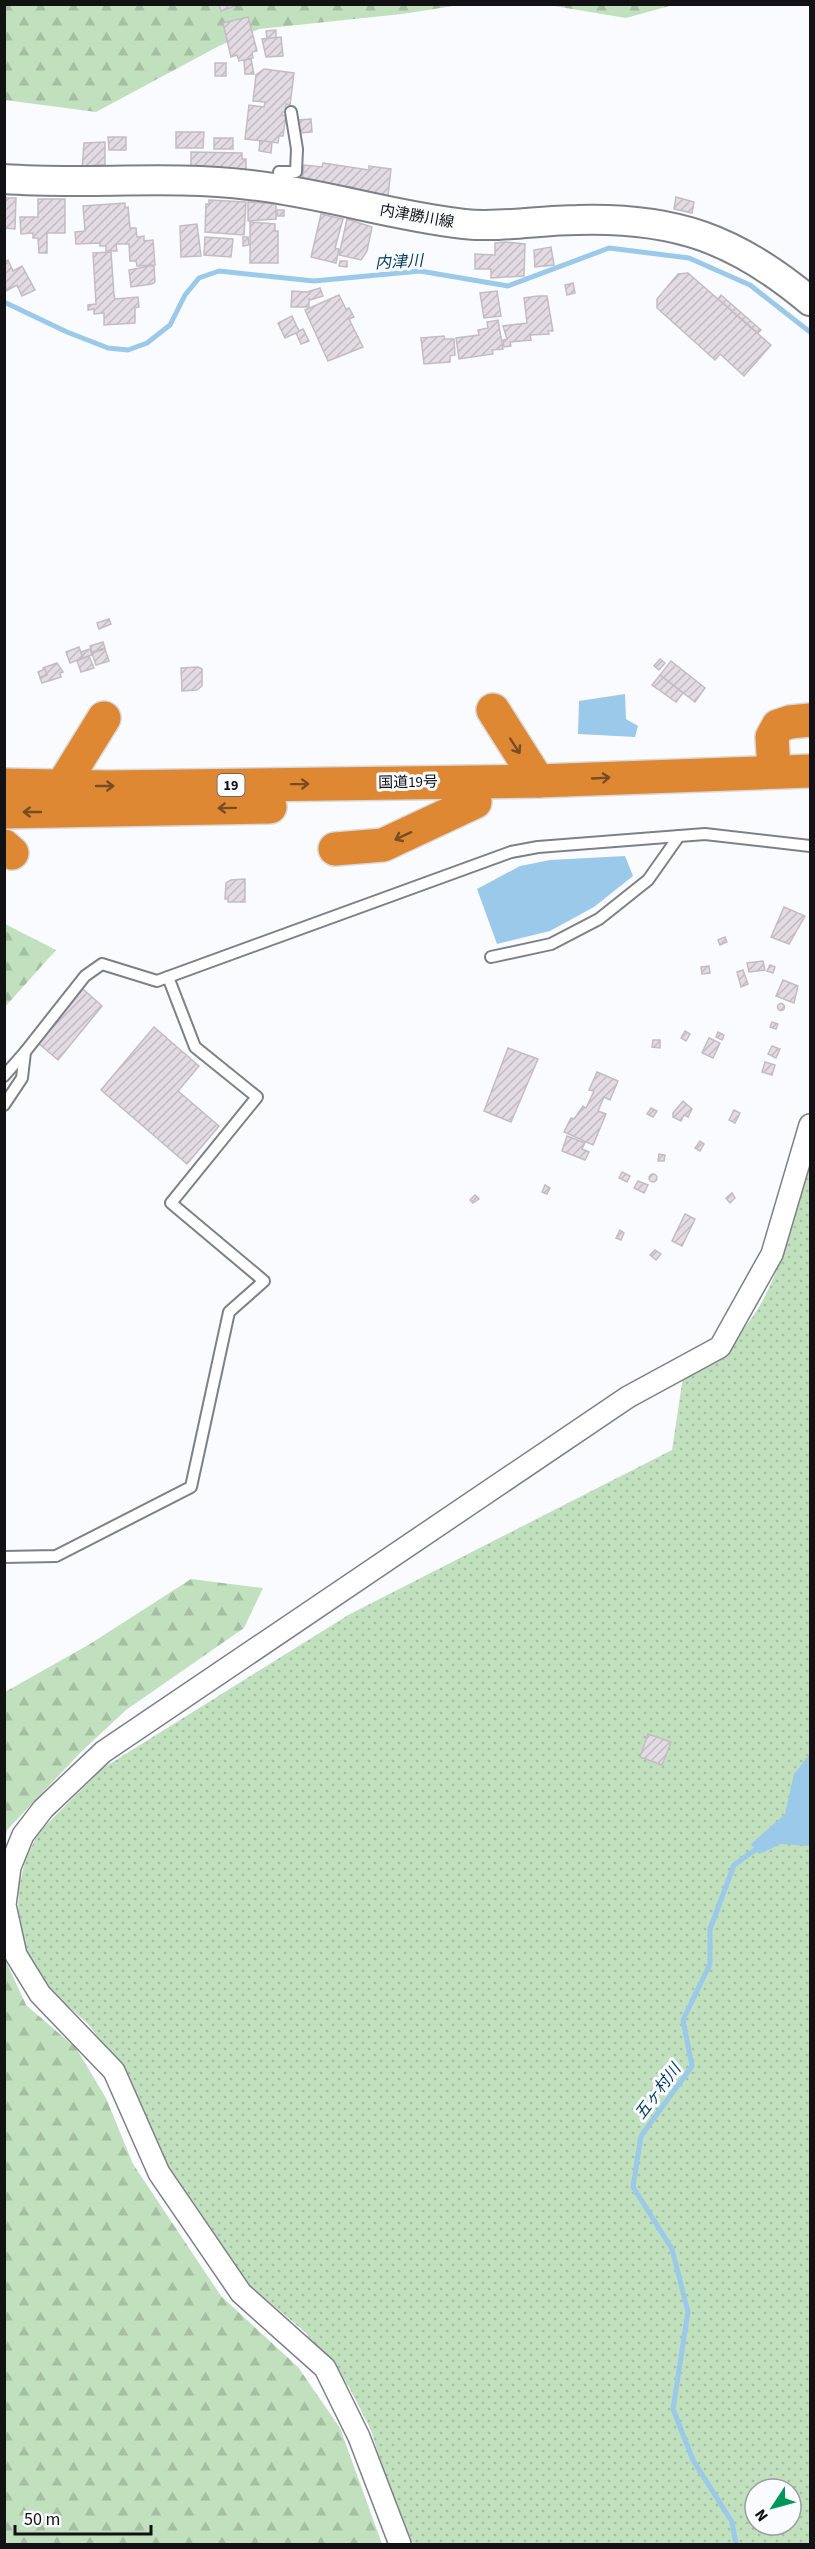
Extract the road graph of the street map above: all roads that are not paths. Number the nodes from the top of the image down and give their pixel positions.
1 (291, 112) dead end
2 (4, 179) edge
3 (281, 191) junction
4 (810, 301) edge
5 (493, 710) dead end
6 (104, 718) dead end
7 (810, 720) edge
8 (774, 771) junction
9 (810, 771) edge
10 (538, 781) junction
11 (4, 785) edge
12 (62, 786) junction
13 (810, 794) edge
14 (475, 802) junction
15 (4, 812) edge
16 (679, 836) junction
17 (810, 846) edge
18 (335, 849) dead end
19 (491, 957) dead end
20 (168, 977) junction
21 (25, 1052) junction
22 (4, 1076) edge
23 (4, 1105) edge
24 (810, 1125) edge
25 (4, 1557) edge
26 (400, 2544) edge

1 - 3 lane
2 - 3 main road, 内津勝川線
3 - 4 main road, 内津勝川線
5 -> 10 highway
6 - 12 highway
7 - 8 highway
8 - 9 highway, 国道19号 / 19
10 -> 8 highway, 国道19号 / 19
12 -> 10 highway, 国道19号 / 19
11 - 12 highway, 国道19号 / 19
13 - 14 highway, 国道19号 / 19
14 -> 15 highway, 国道19号 / 19
14 -> 18 highway
16 - 17 lane
16 - 19 lane
16 - 20 lane
20 - 21 lane
20 - 25 lane
21 - 22 lane
21 - 23 lane
24 - 26 street

